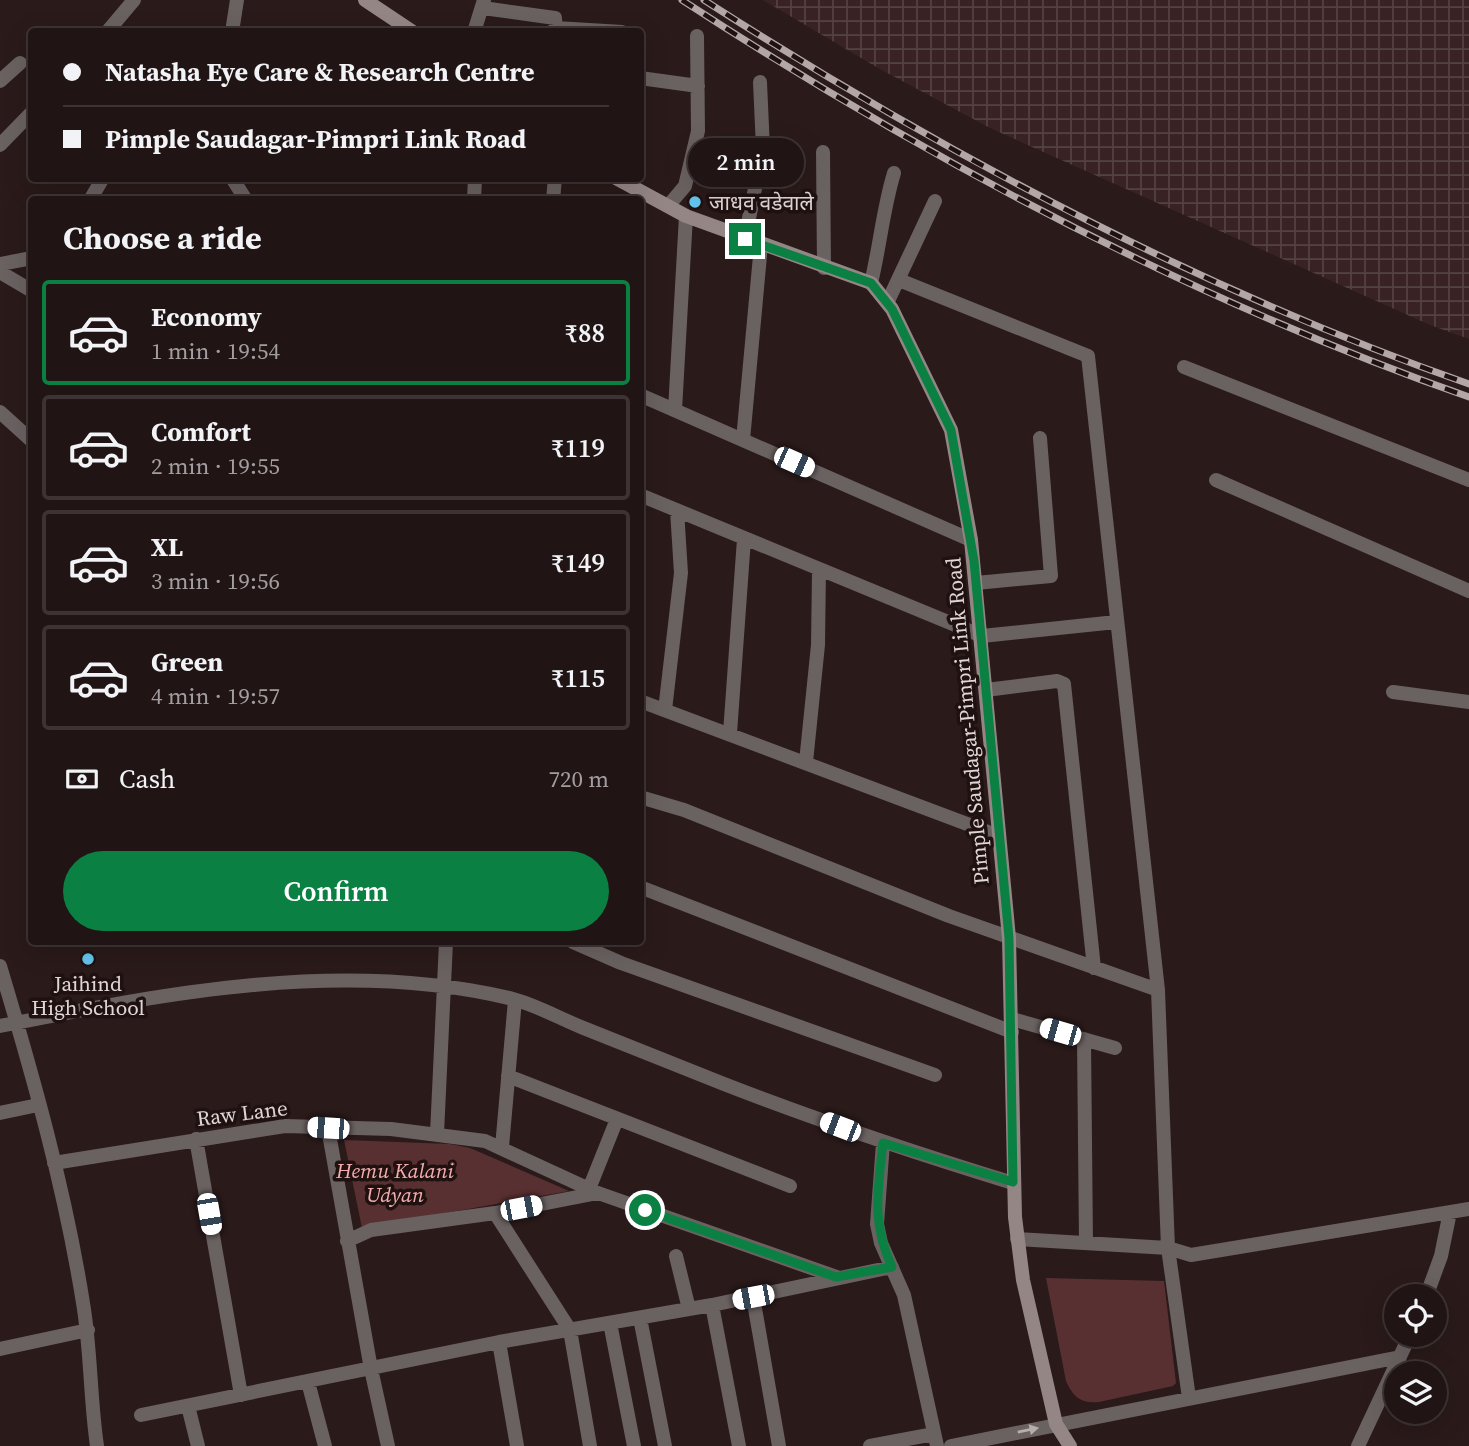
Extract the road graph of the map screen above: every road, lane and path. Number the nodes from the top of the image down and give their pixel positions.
1 (134, 0) edge
2 (237, 0) edge
3 (365, 0) edge
4 (483, 4) edge
5 (110, 28) edge
6 (233, 28) edge
7 (407, 28) edge
8 (475, 28) edge
9 (556, 28) edge
10 (697, 36) dead end
11 (20, 63) dead end
12 (644, 79) edge
13 (0, 81) edge
14 (760, 82) dead end
15 (698, 86) junction
16 (28, 116) edge
17 (0, 145) edge
18 (823, 152) dead end
19 (894, 173) dead end
20 (644, 198) edge
21 (935, 201) dead end
22 (668, 206) junction
23 (686, 216) junction
24 (745, 239) junction
25 (761, 245) junction
26 (28, 259) edge
27 (0, 264) edge
28 (824, 268) junction
29 (0, 272) edge
30 (899, 280) junction
31 (871, 283) junction
32 (28, 289) edge
33 (888, 302) junction
34 (1184, 367) dead end
35 (644, 397) edge
36 (675, 410) junction
37 (0, 412) edge
38 (28, 436) edge
39 (1040, 438) dead end
40 (743, 440) junction
41 (1216, 480) dead end
42 (1469, 480) edge
43 (644, 497) edge
44 (677, 510) junction
45 (744, 539) junction
46 (971, 540) junction
47 (819, 569) junction
48 (976, 583) junction
49 (1469, 591) edge
50 (1116, 622) junction
51 (982, 636) junction
52 (986, 690) junction
53 (1393, 692) dead end
54 (644, 702) edge
55 (1469, 702) edge
56 (665, 710) junction
57 (730, 733) junction
58 (806, 762) junction
59 (644, 798) edge
60 (999, 836) junction
61 (644, 888) edge
62 (1009, 938) junction
63 (446, 945) edge
64 (580, 945) edge
65 (0, 966) edge
66 (1094, 968) junction
67 (443, 987) junction
68 (1158, 990) junction
69 (515, 1000) junction
70 (17, 1022) junction
71 (1012, 1025) junction
72 (0, 1026) edge
73 (1084, 1040) junction
74 (1115, 1048) dead end
75 (934, 1074) dead end
76 (508, 1076) junction
77 (38, 1105) junction
78 (0, 1113) edge
79 (617, 1119) junction
80 (328, 1128) junction
81 (437, 1135) junction
82 (196, 1139) junction
83 (883, 1143) junction
84 (502, 1147) junction
85 (54, 1163) junction
86 (1013, 1182) junction
87 (790, 1186) dead end
88 (593, 1191) junction
89 (1469, 1209) edge
90 (1450, 1212) junction
91 (495, 1213) junction
92 (1017, 1239) junction
93 (347, 1241) junction
94 (1086, 1243) junction
95 (1168, 1248) junction
96 (676, 1256) dead end
97 (892, 1267) junction
98 (836, 1277) junction
99 (1431, 1284) edge
100 (753, 1297) junction
101 (712, 1305) junction
102 (689, 1309) junction
103 (640, 1318) junction
104 (610, 1323) junction
105 (88, 1330) junction
106 (570, 1330) junction
107 (499, 1342) junction
108 (1405, 1347) edge
109 (0, 1349) edge
110 (1400, 1357) junction
111 (371, 1370) junction
112 (308, 1382) junction
113 (241, 1395) junction
114 (1189, 1398) junction
115 (188, 1406) junction
116 (141, 1415) dead end
117 (1056, 1424) junction
118 (936, 1440) edge
119 (97, 1446) edge
120 (198, 1446) edge
121 (325, 1446) edge
122 (388, 1446) edge
123 (517, 1446) edge
124 (590, 1446) edge
125 (634, 1446) edge
126 (665, 1446) edge
127 (739, 1446) edge
128 (779, 1446) edge
129 (870, 1446) edge
130 (951, 1446) edge
131 (1070, 1446) edge
132 (1358, 1446) edge

1 - 5 street
2 - 6 street
3 - 7 street
4 - 8 street
4 - 9 street
10 - 15 street
11 - 13 street
12 - 15 street
14 - 24 street
15 - 22 street
16 - 17 street
18 - 28 street
19 - 31 street
20 - 22 street
21 - 30 street
22 - 23 street
23 - 24 street
23 - 36 street
24 - 25 street
25 - 28 street
25 - 40 street
26 - 27 street
28 - 31 street
29 - 32 street
30 - 33 street
30 - 50 street
31 - 33 street, Pimple Saudagar-Pimpri Link Road
33 - 46 street, Pimple Saudagar-Pimpri Link Road
34 - 42 street
35 - 36 street
36 - 40 street
37 - 38 street
39 - 48 street
40 - 46 street
41 - 49 street
43 - 44 street
44 - 45 street
44 - 56 street
45 - 47 street
45 - 57 street
46 - 48 street, Pimple Saudagar-Pimpri Link Road
47 - 51 street
47 - 58 street
48 - 51 street, Pimple Saudagar-Pimpri Link Road
50 - 51 street
50 - 68 street
51 - 52 street, Pimple Saudagar-Pimpri Link Road
52 - 60 street, Pimple Saudagar-Pimpri Link Road
52 - 66 street
53 - 55 street
54 - 56 street
56 - 57 street
57 - 58 street
58 - 60 street
59 - 62 street
60 - 62 street, Pimple Saudagar-Pimpri Link Road
61 - 71 street
62 - 66 street
62 - 71 street, Pimple Saudagar-Pimpri Link Road
63 - 67 street
64 - 75 street
65 - 70 street
66 - 68 street
67 - 69 street
67 - 70 street
67 - 81 street
68 - 95 street
69 - 76 street
69 - 83 street
70 - 72 street
70 - 77 street
71 - 73 street
71 - 86 street, Pimple Saudagar-Pimpri Link Road
73 - 74 street
73 - 94 street
76 - 79 street
76 - 84 street
77 - 78 street
77 - 85 street
79 - 87 street
79 - 88 street
80 - 81 street, Raw Lane
80 - 82 street, Raw Lane
80 - 93 street
81 - 84 street, Raw Lane
82 - 85 street, Raw Lane
82 - 113 street
83 - 86 street
83 - 97 street
84 - 88 street, Raw Lane
85 - 105 street
86 - 92 street, Pimple Saudagar-Pimpri Link Road
88 - 91 street
88 - 98 street, Raw Lane
89 - 90 street
90 - 95 street
90 - 99 street
91 - 93 street
91 - 106 street
92 - 94 street
92 - 117 street, Pimple Saudagar-Pimpri Link Road
93 - 111 street
94 - 95 street
95 - 114 street
96 - 102 street
97 - 98 street
97 - 118 street
98 - 100 street
100 - 101 street
100 - 128 street
101 - 102 street
101 - 127 street
102 - 103 street
103 - 104 street
103 - 126 street
104 - 106 street
104 - 125 street
105 - 109 street
105 - 119 street
106 - 107 street
106 - 124 street
107 - 111 street
107 - 123 street
108 - 110 street
110 - 114 street
110 - 132 street
111 - 112 street
111 - 122 street
112 - 113 street
112 - 121 street
113 - 115 street
114 - 117 street
115 - 116 street
115 - 120 street
130 -> 117 street
117 - 131 street, Pimple Saudagar-Pimpri Link Road
118 - 129 street

